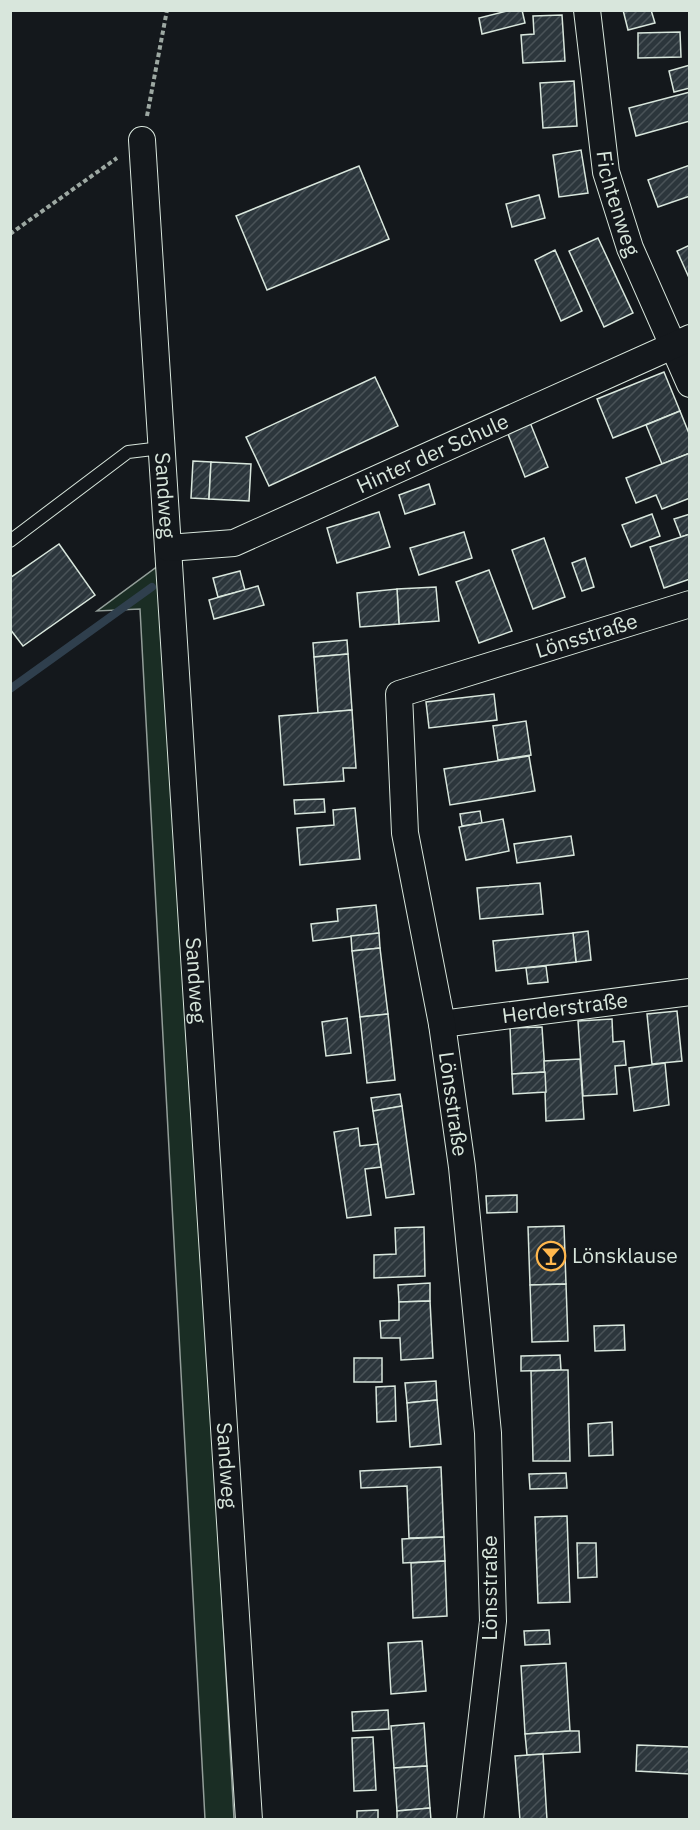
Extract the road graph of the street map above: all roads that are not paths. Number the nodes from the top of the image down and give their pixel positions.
1 (587, 10) edge
2 (142, 140) road end
3 (682, 342) edge
4 (690, 384) edge
5 (161, 448) junction
6 (10, 541) edge
7 (168, 548) junction
8 (690, 604) edge
9 (690, 992) edge
10 (442, 1024) junction
11 (249, 1820) edge
12 (470, 1820) edge

1 - 3 street, Fichtenweg
2 - 5 street, Sandweg
3 - 4 street, Fichtenweg
3 - 7 street, Hinter der Schule
5 - 6 lane
5 - 7 street, Sandweg
7 - 11 street, Sandweg
8 - 10 street, Lönsstraße
9 - 10 street, Herderstraße
10 - 12 street, Lönsstraße

